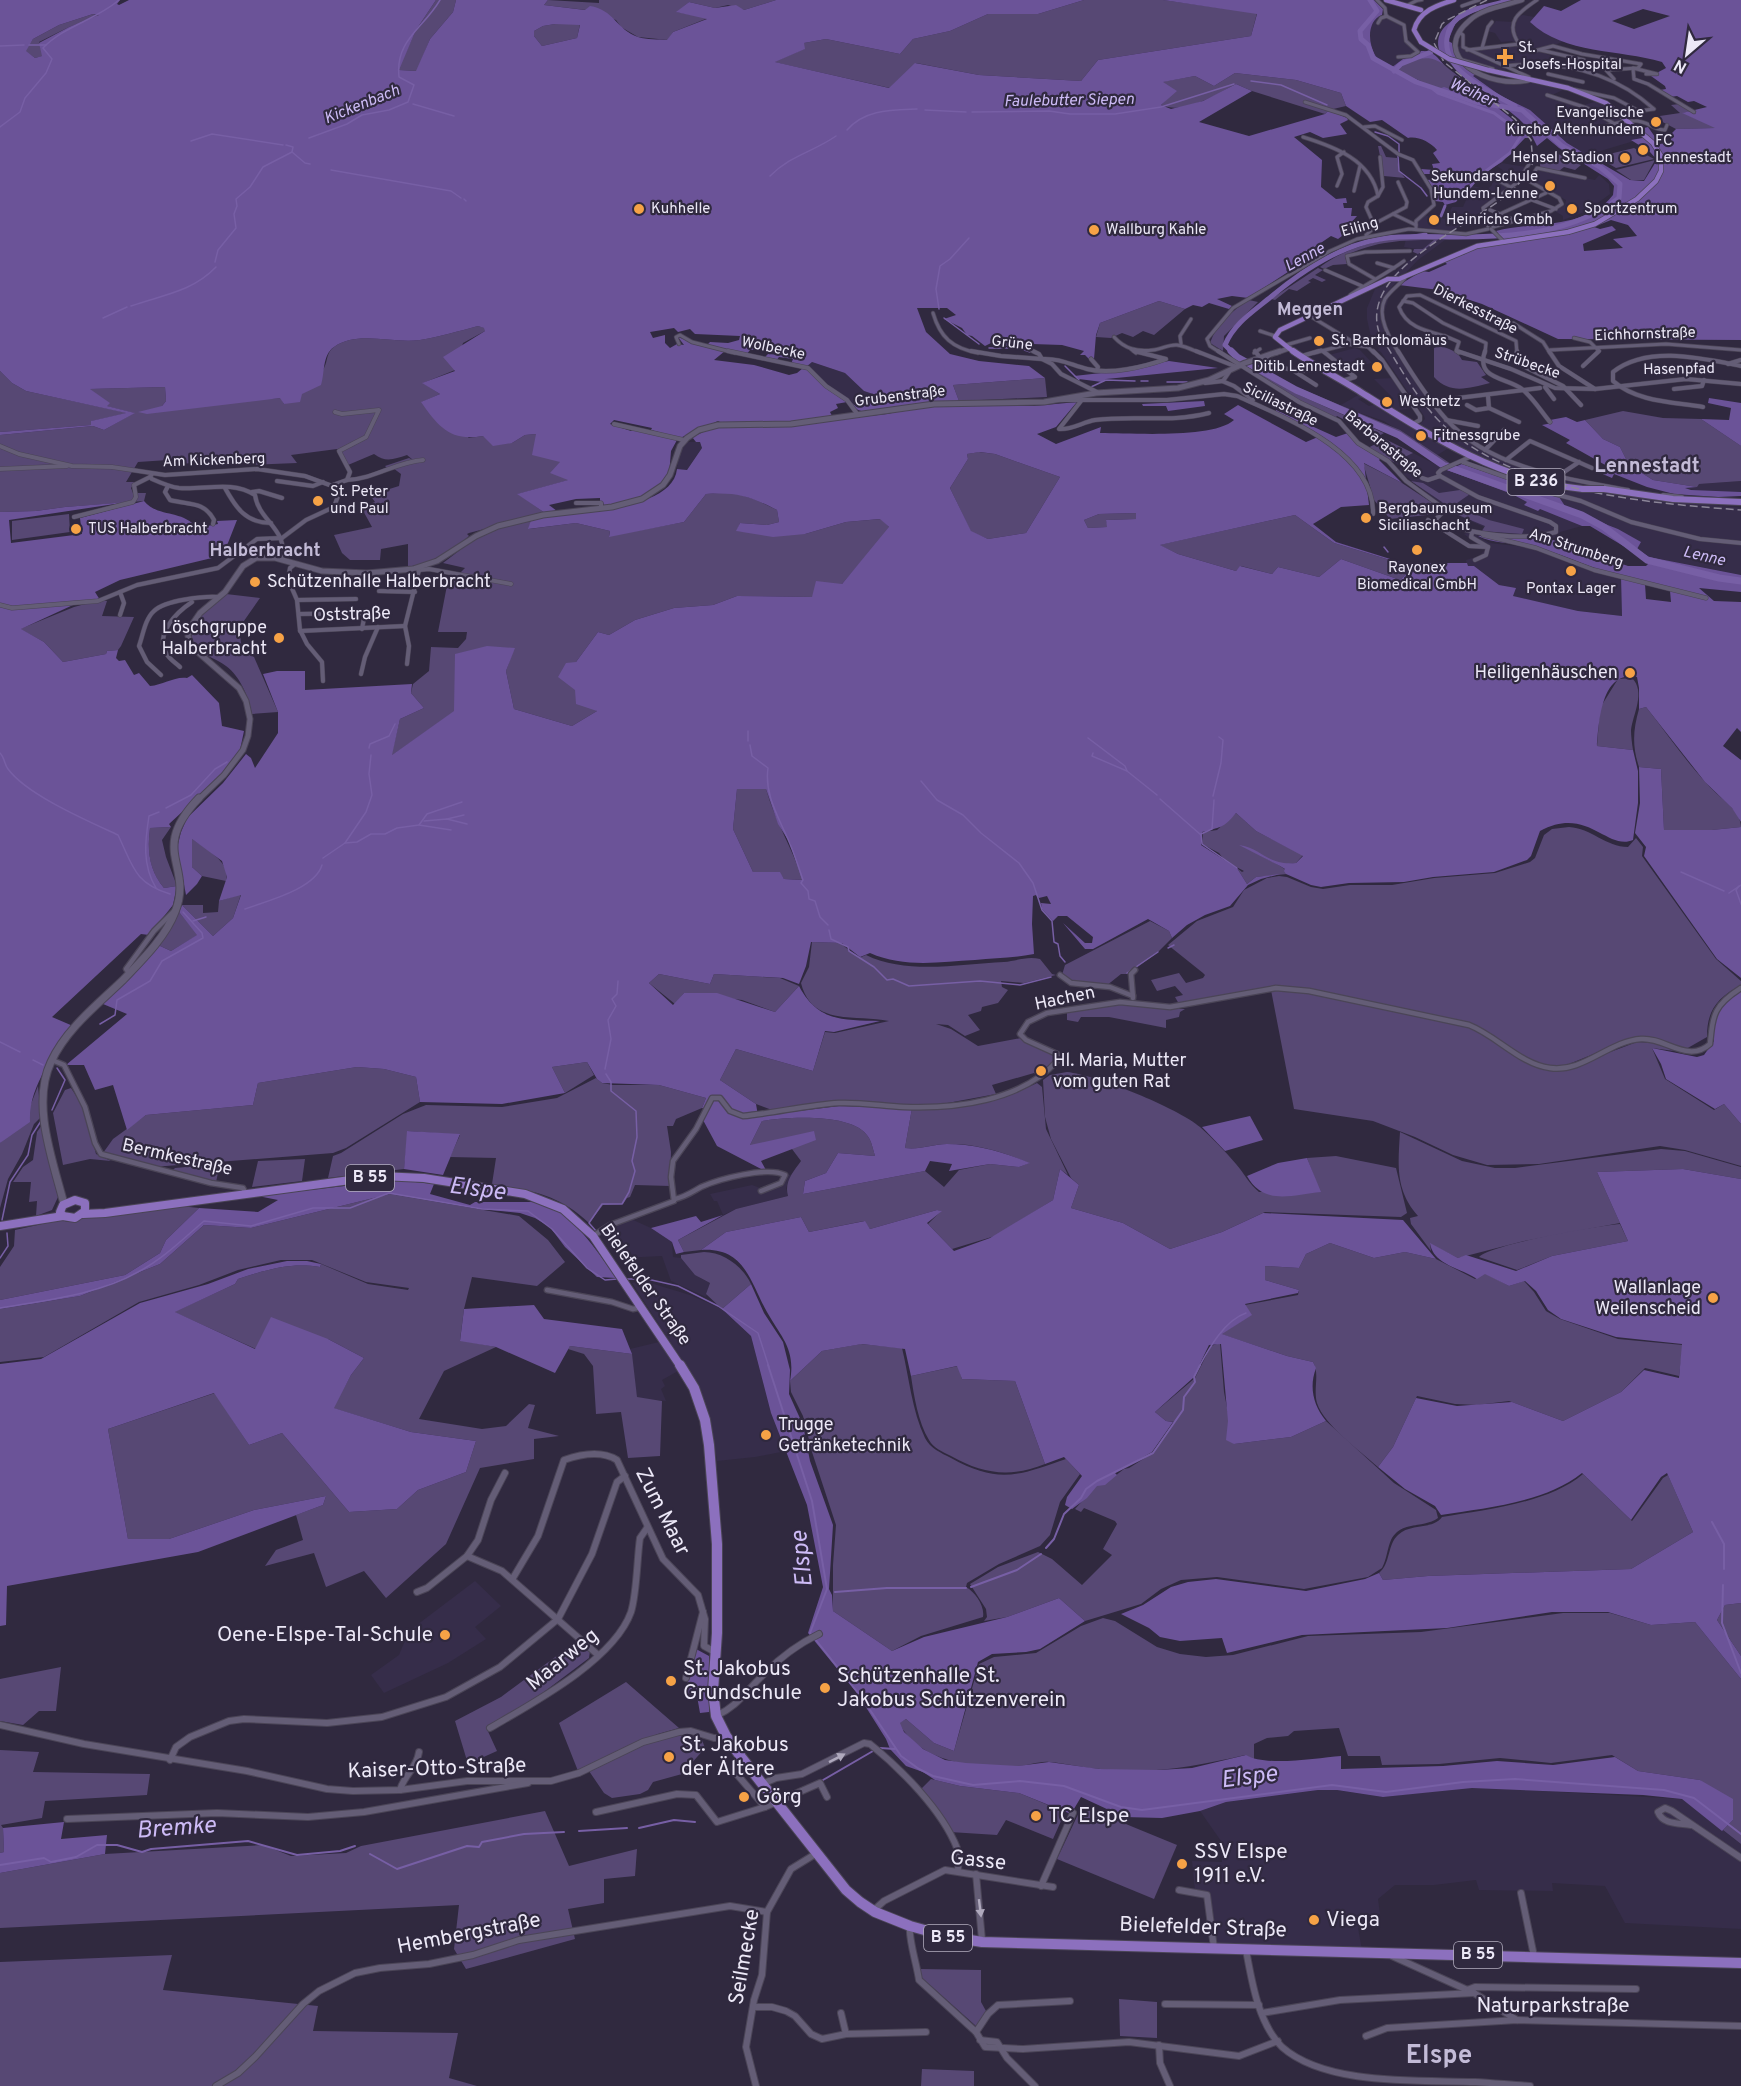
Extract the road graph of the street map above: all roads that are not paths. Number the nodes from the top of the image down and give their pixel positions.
1 (1377, 0) edge
2 (1386, 0) edge
3 (1422, 0) edge
4 (1454, 0) edge
5 (1479, 0) edge
6 (1522, 0) edge
7 (1537, 0) edge
8 (1415, 1) edge
9 (1398, 4) junction
10 (1462, 6) dead end
11 (1411, 8) junction
12 (1421, 12) junction
13 (1387, 16) junction
14 (1416, 22) junction
15 (1492, 22) dead end
16 (1378, 23) dead end
17 (1459, 32) junction
18 (1519, 44) junction
19 (1482, 48) junction
20 (1467, 50) junction
21 (1540, 50) junction
22 (1411, 56) dead end
23 (1459, 59) junction
24 (1584, 60) dead end
25 (1504, 66) junction
26 (1564, 68) junction
27 (1633, 68) junction
28 (1548, 74) dead end
29 (1646, 74) dead end
30 (1523, 76) dead end
31 (1558, 76) junction
32 (1529, 80) junction
33 (1616, 81) junction
34 (1582, 82) dead end
35 (1570, 90) junction
36 (1547, 95) dead end
37 (1305, 102) dead end
38 (1694, 112) dead end
39 (1630, 122) junction
40 (1615, 124) junction
41 (1668, 125) dead end
42 (1602, 127) dead end
43 (1364, 128) junction
44 (1303, 137) dead end
45 (1402, 140) dead end
46 (1344, 152) junction
47 (1380, 157) dead end
48 (1528, 164) dead end
49 (1360, 166) junction
50 (1485, 173) dead end
51 (1585, 178) dead end
52 (1398, 182) dead end
53 (1337, 186) dead end
54 (1512, 188) junction
55 (1354, 191) dead end
56 (1546, 193) dead end
57 (1378, 196) junction
58 (1532, 200) junction
59 (1556, 209) junction
60 (1490, 210) dead end
61 (1502, 213) junction
62 (1393, 214) junction
63 (1515, 220) junction
64 (1374, 224) junction
65 (1416, 227) junction
66 (1491, 229) junction
67 (1364, 236) junction
68 (1501, 239) junction
69 (1410, 251) dead end
70 (1404, 261) dead end
71 (1377, 263) dead end
72 (1394, 268) junction
73 (1325, 270) dead end
74 (1375, 279) junction
75 (1402, 279) junction
76 (1362, 286) junction
77 (1351, 297) junction
78 (1403, 301) junction
79 (933, 313) dead end
80 (1310, 316) junction
81 (1191, 321) dead end
82 (1513, 322) dead end
83 (1260, 331) dead end
84 (1275, 336) junction
85 (1445, 336) junction
86 (1114, 337) dead end
87 (1310, 338) dead end
88 (1574, 338) dead end
89 (1389, 339) junction
90 (1353, 342) junction
91 (680, 344) dead end
92 (1347, 344) junction
93 (1180, 345) junction
94 (1288, 347) junction
95 (1368, 347) junction
96 (1598, 348) junction
97 (1131, 349) junction
98 (1260, 349) dead end
99 (1030, 350) dead end
100 (1321, 350) junction
101 (1550, 350) junction
102 (1741, 350) edge
103 (1302, 356) junction
104 (1042, 359) junction
105 (1091, 359) dead end
106 (1262, 359) junction
107 (1741, 360) edge
108 (1483, 361) junction
109 (1728, 364) junction
110 (1241, 365) junction
111 (1583, 366) dead end
112 (1741, 366) edge
113 (1322, 368) junction
114 (1097, 370) junction
115 (1294, 371) junction
116 (1229, 372) junction
117 (1704, 380) junction
118 (1222, 381) junction
119 (1342, 381) junction
120 (1205, 383) junction
121 (1741, 384) edge
122 (1316, 385) dead end
123 (1617, 385) junction
124 (1542, 386) junction
125 (1566, 389) junction
126 (1595, 389) junction
127 (1674, 389) dead end
128 (1523, 390) junction
129 (1097, 392) junction
130 (1488, 396) junction
131 (1554, 399) dead end
132 (1061, 400) junction
133 (1253, 400) dead end
134 (1081, 401) junction
135 (1432, 401) junction
136 (1467, 405) dead end
137 (1581, 405) dead end
138 (1703, 407) dead end
139 (1489, 408) junction
140 (335, 412) dead end
141 (1209, 413) dead end
142 (858, 414) junction
143 (1446, 420) junction
144 (1519, 422) dead end
145 (1550, 422) dead end
146 (614, 424) dead end
147 (1413, 424) junction
148 (1478, 426) dead end
149 (1504, 430) dead end
150 (684, 440) junction
151 (0, 446) edge
152 (1485, 450) junction
153 (1474, 456) junction
154 (423, 460) dead end
155 (1506, 460) junction
156 (1462, 462) junction
157 (1579, 462) junction
158 (72, 466) junction
159 (1592, 468) dead end
160 (0, 469) edge
161 (151, 476) junction
162 (1440, 476) junction
163 (1558, 476) junction
164 (1422, 478) dead end
165 (347, 480) junction
166 (276, 481) dead end
167 (323, 482) junction
168 (333, 485) junction
169 (168, 486) junction
170 (225, 488) junction
171 (252, 492) junction
172 (282, 498) dead end
173 (1731, 502) junction
174 (1741, 502) edge
175 (576, 503) dead end
176 (601, 508) junction
177 (1373, 514) dead end
178 (75, 517) dead end
179 (1428, 520) dead end
180 (271, 523) junction
181 (213, 524) dead end
182 (1473, 533) junction
183 (282, 538) junction
184 (1741, 543) edge
185 (1488, 547) junction
186 (281, 558) junction
187 (1475, 560) dead end
188 (295, 564) junction
189 (418, 569) junction
190 (510, 584) dead end
191 (379, 591) dead end
192 (120, 592) junction
193 (415, 592) junction
194 (219, 597) junction
195 (1706, 598) dead end
196 (197, 599) junction
197 (356, 599) dead end
198 (298, 600) junction
199 (0, 605) edge
200 (299, 614) junction
201 (120, 615) dead end
202 (405, 626) junction
203 (378, 627) junction
204 (362, 629) junction
205 (300, 631) junction
206 (407, 664) dead end
207 (180, 667) dead end
208 (361, 674) dead end
209 (161, 675) dead end
210 (323, 681) dead end
211 (1135, 970) dead end
212 (1060, 975) dead end
213 (1741, 988) edge
214 (1133, 996) junction
215 (1134, 1003) junction
216 (52, 1060) junction
217 (58, 1184) junction
218 (761, 1191) dead end
219 (246, 1194) junction
220 (675, 1199) junction
221 (74, 1200) junction
222 (62, 1210) junction
223 (85, 1210) junction
224 (0, 1226) edge
225 (593, 1236) junction
226 (547, 1290) dead end
227 (642, 1307) junction
228 (505, 1473) dead end
229 (625, 1476) junction
230 (647, 1528) junction
231 (467, 1556) junction
232 (513, 1578) junction
233 (417, 1592) dead end
234 (703, 1612) junction
235 (558, 1619) junction
236 (815, 1636) dead end
237 (715, 1652) junction
238 (597, 1654) junction
239 (686, 1678) dead end
240 (716, 1716) junction
241 (0, 1725) edge
242 (490, 1728) dead end
243 (727, 1738) junction
244 (420, 1752) dead end
245 (741, 1757) junction
246 (170, 1760) junction
247 (533, 1782) junction
248 (762, 1784) junction
249 (400, 1790) junction
250 (827, 1797) dead end
251 (776, 1802) junction
252 (765, 1807) junction
253 (596, 1812) dead end
254 (1073, 1813) dead end
255 (68, 1819) dead end
256 (1691, 1825) junction
257 (817, 1853) junction
258 (1741, 1858) edge
259 (958, 1871) junction
260 (976, 1874) junction
261 (1041, 1886) junction
262 (1053, 1887) dead end
263 (1179, 1890) dead end
264 (1521, 1893) dead end
265 (874, 1910) junction
266 (767, 1912) junction
267 (910, 1926) junction
268 (982, 1942) junction
269 (1214, 1948) junction
270 (1246, 1950) junction
271 (1390, 1954) junction
272 (1534, 1956) junction
273 (1741, 1963) edge
274 (1636, 1989) dead end
275 (1470, 1991) junction
276 (1070, 2001) dead end
277 (1165, 2004) dead end
278 (1259, 2005) junction
279 (753, 2007) junction
280 (841, 2013) dead end
281 (1262, 2013) junction
282 (1517, 2020) junction
283 (1741, 2025) edge
284 (926, 2032) dead end
285 (976, 2032) junction
286 (846, 2034) junction
287 (1366, 2036) dead end
288 (1278, 2041) junction
289 (1159, 2045) junction
290 (1000, 2048) junction
291 (216, 2086) edge
292 (756, 2086) edge
293 (1035, 2086) edge
294 (1170, 2086) edge
295 (1530, 2086) edge

1 - 13 street
2 - 9 main road
3 - 8 street
4 - 12 main road
5 - 10 street
6 - 17 main road
7 - 18 street
8 - 11 street
9 - 11 main road
9 - 12 main road
11 - 12 main road
11 - 14 main road
12 - 14 main road
13 - 16 street
13 - 22 street
14 - 32 main road, bridge
15 - 19 street
17 - 20 street
17 - 23 main road
18 - 19 street
18 - 21 street
19 - 20 street
20 - 25 street
21 - 24 street
21 - 27 street
23 - 30 street
23 - 32 main road
25 - 26 street
25 - 32 street
26 - 31 street
26 - 33 street
27 - 29 street
27 - 33 street
27 - 38 street
28 - 31 street
31 - 34 street
32 - 35 main road
33 - 35 street
35 - 39 main road
36 - 40 street
37 - 43 street
39 - 40 street
39 - 41 street
39 - 68 main road
40 - 42 street
43 - 45 street
43 - 65 street
44 - 46 street
46 - 49 street
46 - 53 street
47 - 57 street
48 - 54 street
49 - 55 street
49 - 57 street
50 - 54 street
51 - 59 street
52 - 62 street
54 - 66 street
56 - 58 street
57 - 64 street
58 - 59 street
58 - 61 street
59 - 63 street, Eiling
60 - 61 street
61 - 63 street
62 - 64 street
62 - 65 street
63 - 66 street, Eiling
64 - 67 street
65 - 66 street, Eiling
65 - 67 street, Eiling
66 - 68 street
67 - 110 street, Eiling
68 - 75 main road
69 - 74 street
70 - 72 street
71 - 72 street
72 - 74 street
73 - 76 street
74 - 76 street
75 - 77 main road, bridge
75 - 89 street
76 - 77 street
77 - 80 main road
78 - 85 street, Dierkesstraße
78 - 108 street
78 - 125 street, Dierkesstraße
79 - 104 street, Grüne
80 - 84 main road
80 - 90 street
81 - 93 street
82 - 101 street
83 - 84 street
84 - 94 main road, B 236
85 - 89 street
85 - 108 street, Strübecke
86 - 97 street
87 - 94 street
88 - 96 street
89 - 135 street
90 - 92 street
90 - 95 street
91 - 142 street, Wolbecke
92 - 95 street
92 - 100 street
93 - 97 street
93 - 110 street
94 - 103 main road, B 236
94 - 106 main road, Grubenstraße
95 - 147 street
96 - 101 street, Eichhornstraße
96 - 102 street, Eichhornstraße
96 - 111 street
97 - 114 street
98 - 106 street
99 - 104 street
100 - 103 street
100 - 119 street
101 - 126 street
103 - 113 main road, B 236
104 - 114 street
104 - 129 street, Grüne
105 - 114 street
106 - 110 main road, Grubenstraße
106 - 115 street
107 - 109 street
108 - 124 street, Strübecke
108 - 128 street
109 - 112 street
109 - 123 street
110 - 116 main road, Grubenstraße
110 - 182 street, Barbarastraße
113 - 115 street
113 - 119 main road, B 236
115 - 122 street
116 - 118 street, Grubenstraße
116 - 120 main road, Grubenstraße
117 - 121 street, Hasenpfad
117 - 123 street, Hasenpfad
117 - 127 street
118 - 120 street, Grubenstraße
118 - 133 street
119 - 147 main road, B 236
120 - 129 main road, Grubenstraße
123 - 126 street, Strübecke
123 - 138 street
124 - 125 street, Strübecke
124 - 128 street
124 - 131 street
125 - 126 street, Strübecke
125 - 137 street
128 - 130 street
128 - 145 street
129 - 132 main road, Grubenstraße
130 - 135 street
130 - 139 street
132 - 134 street, Siciliastraße
132 - 142 main road, Grubenstraße
134 - 141 street
134 - 177 street, Siciliastraße
135 - 143 street
136 - 139 street
139 - 144 street
140 - 165 street
142 - 150 main road, Grubenstraße
143 - 148 street
143 - 152 street
146 - 150 street
147 - 153 main road, B 236
149 - 152 street
150 - 176 main road
151 - 158 street
152 - 155 street
153 - 156 street
153 - 173 main road, B 236, bridge
154 - 165 street
155 - 157 street
155 - 163 street
156 - 162 street
156 - 184 street
157 - 159 street
157 - 163 street
158 - 160 street
158 - 161 street
161 - 167 street, Am Kickenberg
161 - 169 street
161 - 178 street
162 - 164 street
162 - 182 street
163 - 173 street
165 - 168 street
166 - 167 street
167 - 168 street, Am Kickenberg
168 - 183 street
169 - 170 street
169 - 181 street
170 - 171 street
170 - 180 street
171 - 172 street
171 - 180 street
173 - 174 main road, B 236
175 - 176 street
176 - 189 main road
179 - 185 street
180 - 183 street
182 - 185 street, Barbarastraße
182 - 195 street, Am Strumberg
183 - 186 street
183 - 192 street
185 - 187 street
186 - 188 main road
186 - 194 main road
188 - 189 main road
188 - 198 street
189 - 190 street
189 - 193 street
191 - 193 street
192 - 199 street
192 - 201 street
193 - 202 street
194 - 196 street
194 - 216 main road
196 - 207 street
196 - 209 street
197 - 198 street
198 - 200 street
200 - 204 street
200 - 205 street
202 - 203 street, Oststraße
202 - 206 street
203 - 204 street, Oststraße
203 - 208 street
204 - 205 street, Oststraße
205 - 210 street
211 - 214 street
212 - 214 street, Hachen
213 - 215 street, Hachen
214 - 215 street
215 - 220 street, Hachen
216 - 217 main road
216 - 219 street, Bermkestraße
217 - 221 main road
217 - 222 main road
218 - 220 street
219 - 223 main road, Bielefelder Straße / B 55
219 - 225 main road, Bielefelder Straße / B 55
220 - 225 street
221 - 222 main road
221 - 223 main road
222 - 223 main road
222 - 224 main road
225 - 227 main road, Bielefelder Straße / B 55
226 - 227 street
227 - 237 main road, Bielefelder Straße / B 55
228 - 231 street
229 - 230 street, Zum Maar
229 - 232 street, Zum Maar
229 - 235 street
230 - 234 street, Zum Maar
230 - 238 street, Maarweg
231 - 232 street
231 - 233 street
232 - 235 street
234 - 237 street, Zum Maar
234 - 239 street
235 - 238 street
235 - 246 street
236 - 240 street
237 - 240 main road, Bielefelder Straße / B 55
238 - 242 street, Maarweg
240 - 243 main road, Bielefelder Straße / B 55
241 - 246 street, Kaiser-Otto-Straße
243 - 245 main road, Bielefelder Straße / B 55
243 - 247 street, Kaiser-Otto-Straße
244 - 249 street
245 - 248 main road, Bielefelder Straße / B 55
245 - 252 street
246 - 249 street, Kaiser-Otto-Straße
247 - 249 street, Kaiser-Otto-Straße
247 - 255 street
248 - 251 main road, Bielefelder Straße / B 55
248 -> 259 street
250 - 251 street
251 - 252 street
251 - 257 main road, Bielefelder Straße / B 55
252 - 253 street
254 - 261 street
256 - 256 street
256 - 258 street
257 - 265 main road, Bielefelder Straße / B 55
257 - 266 street, Seilmecke
259 - 260 street, Gasse
259 - 265 street, Gasse
260 - 261 street, Gasse
260 -> 268 street
261 - 262 street, Gasse
263 - 269 street
264 - 272 street
265 - 267 main road, Bielefelder Straße / B 55
266 - 279 street, Seilmecke
266 - 291 street, Hembergstraße
267 - 268 main road, Bielefelder Straße / B 55
267 - 285 street
268 - 269 main road, Bielefelder Straße / B 55
269 - 270 main road, Bielefelder Straße / B 55
270 - 271 main road, Bielefelder Straße / B 55
270 - 278 street
271 - 272 main road, Bielefelder Straße / B 55
271 - 275 street
272 - 273 main road, Bielefelder Straße / B 55
274 - 275 street
275 - 281 street
275 - 282 street
276 - 285 street
277 - 278 street
278 - 281 street
279 - 286 street
279 - 292 street, Seilmecke
280 - 286 street
281 - 288 street
282 - 283 street, Naturparkstraße
282 - 287 street, Naturparkstraße
284 - 286 street
285 - 290 street
288 - 289 street
288 - 295 street
289 - 290 street
289 - 294 street
290 - 293 street

